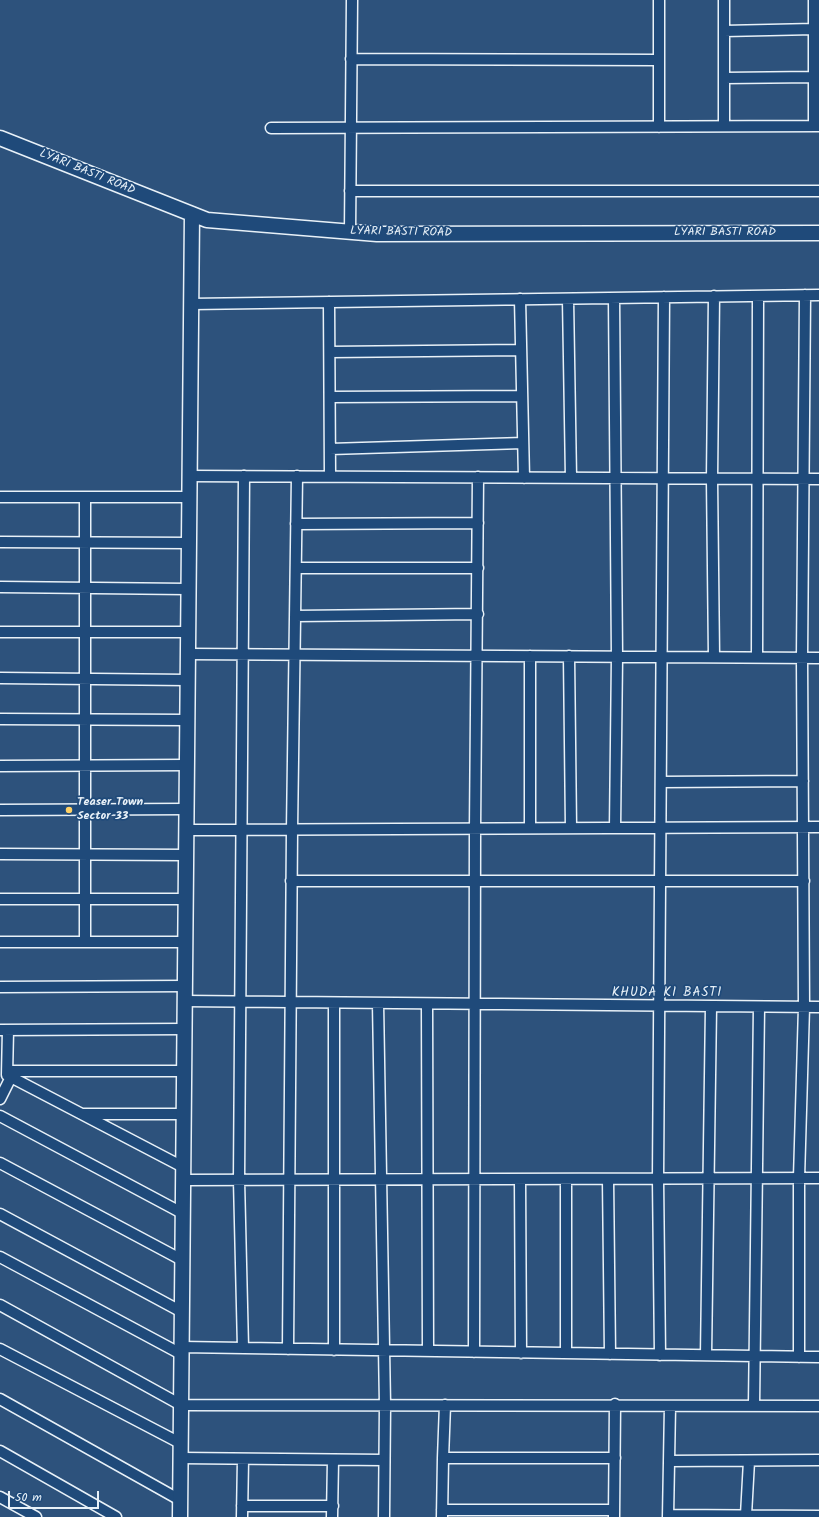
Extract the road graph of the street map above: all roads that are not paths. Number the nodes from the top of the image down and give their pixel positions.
1 (352, 0) edge
2 (659, 0) edge
3 (724, 0) edge
4 (814, 0) edge
5 (814, 29) junction
6 (724, 31) junction
7 (816, 44) edge
8 (351, 59) junction
9 (659, 60) junction
10 (814, 77) junction
11 (724, 78) junction
12 (724, 126) junction
13 (817, 126) edge
14 (351, 127) junction
15 (659, 127) junction
16 (271, 128) dead end
17 (0, 138) edge
18 (819, 191) edge
19 (350, 192) junction
20 (192, 214) junction
21 (350, 232) junction
22 (819, 233) edge
23 (805, 295) junction
24 (819, 295) edge
25 (714, 296) junction
26 (758, 296) junction
27 (664, 297) junction
28 (614, 298) junction
29 (520, 299) junction
30 (568, 299) junction
31 (330, 302) junction
32 (191, 304) junction
33 (521, 350) junction
34 (330, 352) junction
35 (522, 396) junction
36 (330, 397) junction
37 (523, 444) junction
38 (330, 449) junction
39 (189, 476) junction
40 (244, 476) junction
41 (297, 476) junction
42 (330, 476) junction
43 (478, 477) junction
44 (524, 478) junction
45 (571, 478) junction
46 (616, 478) junction
47 (664, 478) junction
48 (712, 479) junction
49 (757, 479) junction
50 (804, 479) junction
51 (819, 479) edge
52 (0, 497) edge
53 (85, 497) junction
54 (189, 497) junction
55 (478, 523) junction
56 (296, 524) junction
57 (0, 542) edge
58 (85, 542) junction
59 (189, 543) junction
60 (296, 568) junction
61 (478, 568) junction
62 (0, 587) edge
63 (85, 588) junction
64 (188, 589) junction
65 (478, 614) junction
66 (295, 616) junction
67 (0, 632) edge
68 (85, 632) junction
69 (188, 632) junction
70 (188, 654) junction
71 (244, 655) junction
72 (294, 655) junction
73 (477, 656) junction
74 (530, 656) junction
75 (570, 656) junction
76 (617, 657) junction
77 (662, 657) junction
78 (714, 657) junction
79 (757, 657) junction
80 (802, 658) junction
81 (819, 658) edge
82 (0, 678) edge
83 (85, 679) junction
84 (188, 680) junction
85 (0, 720) edge
86 (85, 720) junction
87 (187, 720) junction
88 (85, 765) junction
89 (187, 765) junction
90 (0, 766) edge
91 (803, 781) junction
92 (661, 782) junction
93 (186, 809) junction
94 (0, 810) edge
95 (85, 810) junction
96 (803, 827) junction
97 (819, 827) edge
98 (530, 828) junction
99 (571, 828) junction
100 (614, 828) junction
101 (660, 828) junction
102 (475, 829) junction
103 (186, 830) junction
104 (241, 830) junction
105 (292, 830) junction
106 (0, 854) edge
107 (85, 854) junction
108 (186, 854) junction
109 (291, 881) junction
110 (475, 881) junction
111 (660, 881) junction
112 (804, 881) junction
113 (0, 899) edge
114 (85, 899) junction
115 (186, 899) junction
116 (0, 942) edge
117 (85, 942) junction
118 (185, 942) junction
119 (0, 986) edge
120 (184, 986) junction
121 (184, 1001) junction
122 (242, 1002) junction
123 (290, 1002) junction
124 (334, 1003) junction
125 (378, 1003) junction
126 (427, 1004) junction
127 (475, 1004) junction
128 (659, 1006) junction
129 (711, 1006) junction
130 (759, 1007) junction
131 (804, 1007) junction
132 (819, 1008) edge
133 (184, 1028) junction
134 (4, 1030) edge
135 (184, 1071) junction
136 (9, 1074) junction
137 (0, 1099) edge
138 (82, 1114) junction
139 (184, 1114) junction
140 (0, 1116) edge
141 (0, 1163) edge
142 (183, 1173) junction
143 (757, 1178) junction
144 (799, 1178) junction
145 (819, 1178) edge
146 (428, 1179) junction
147 (475, 1179) junction
148 (520, 1179) junction
149 (566, 1179) junction
150 (608, 1179) junction
151 (658, 1179) junction
152 (709, 1179) junction
153 (239, 1180) junction
154 (289, 1180) junction
155 (334, 1180) junction
156 (381, 1180) junction
157 (182, 1213) junction
158 (0, 1214) edge
159 (0, 1257) edge
160 (182, 1260) junction
161 (0, 1305) edge
162 (182, 1312) junction
163 (243, 1348) junction
164 (0, 1349) edge
165 (288, 1349) junction
166 (181, 1350) junction
167 (334, 1350) junction
168 (384, 1350) junction
169 (428, 1351) junction
170 (474, 1352) junction
171 (521, 1353) junction
172 (566, 1353) junction
173 (610, 1354) junction
174 (660, 1355) junction
175 (706, 1355) junction
176 (754, 1356) junction
177 (799, 1357) junction
178 (819, 1357) edge
179 (0, 1399) edge
180 (615, 1404) junction
181 (181, 1405) junction
182 (385, 1405) junction
183 (445, 1405) junction
184 (670, 1406) junction
185 (754, 1406) junction
186 (819, 1406) edge
187 (180, 1443) junction
188 (0, 1451) edge
189 (180, 1458) junction
190 (443, 1458) junction
191 (615, 1458) junction
192 (243, 1459) junction
193 (333, 1460) junction
194 (384, 1460) junction
195 (819, 1460) edge
196 (669, 1461) junction
197 (749, 1461) junction
198 (0, 1497) edge
199 (180, 1500) junction
200 (242, 1506) junction
201 (333, 1506) junction
202 (442, 1513) edge
203 (614, 1514) edge
204 (746, 1515) junction
205 (668, 1516) edge
206 (819, 1516) edge
207 (36, 1517) edge
208 (116, 1517) edge
209 (180, 1517) edge
210 (242, 1517) edge
211 (332, 1517) edge
212 (384, 1517) edge

1 - 8 street
2 - 9 street
3 - 6 street
4 - 5 street
5 - 6 street
5 - 7 street
6 - 11 street
7 - 10 street
8 - 9 street
8 - 14 street
9 - 15 street
10 - 11 street
10 - 13 street
11 - 12 street
12 - 13 street
12 - 15 street
14 - 15 street
14 - 16 street
14 - 19 street
17 - 20 street, LYARI BASTI ROAD
18 - 19 street
19 - 21 street
20 - 21 street, LYARI BASTI ROAD
20 - 32 street
21 - 22 street, LYARI BASTI ROAD
23 - 24 street
23 - 26 street
23 - 50 street
25 - 26 street
25 - 27 street
25 - 48 street
26 - 49 street
27 - 28 street
27 - 47 street
28 - 30 street
28 - 46 street
29 - 30 street
29 - 31 street
29 - 33 street
30 - 45 street
31 - 32 street
31 - 34 street
32 - 39 street
33 - 34 street
33 - 35 street
34 - 36 street
35 - 36 street
35 - 37 street
36 - 38 street
37 - 38 street
37 - 44 street
38 - 42 street
39 - 40 street
39 - 54 street
40 - 41 street
40 - 71 street
41 - 42 street
41 - 56 street
42 - 43 street
43 - 44 street
43 - 55 street
44 - 45 street
45 - 46 street
46 - 47 street
46 - 76 street
47 - 48 street
47 - 77 street
48 - 49 street
48 - 78 street
49 - 50 street
49 - 79 street
50 - 51 street
50 - 80 street
52 - 53 street
53 - 54 street
53 - 58 street
54 - 59 street
55 - 56 street
55 - 61 street
56 - 60 street
57 - 58 street
58 - 59 street
58 - 63 street
59 - 64 street
60 - 61 street
60 - 66 street
61 - 65 street
62 - 63 street
63 - 64 street
63 - 68 street
64 - 69 street
65 - 66 street
65 - 73 street
66 - 72 street
67 - 68 street
68 - 69 street
68 - 83 street
69 - 70 street
70 - 71 street
70 - 84 street
71 - 72 street
71 - 104 street
72 - 73 street
72 - 105 street
73 - 74 street
73 - 102 street
74 - 75 street
74 - 98 street
75 - 76 street
75 - 99 street
76 - 77 street
76 - 100 street
77 - 78 street
77 - 92 street
78 - 79 street
79 - 80 street
80 - 81 street
80 - 91 street
82 - 83 street
83 - 84 street
83 - 86 street
84 - 87 street
85 - 86 street
86 - 87 street
86 - 88 street
87 - 89 street
88 - 89 street
88 - 90 street
88 - 95 street
89 - 93 street
91 - 92 street
91 - 96 street
92 - 101 street
93 - 95 street
93 - 103 street
94 - 95 street
95 - 107 street
96 - 97 street
96 - 101 street
96 - 112 street
98 - 99 street
98 - 102 street
99 - 100 street
100 - 101 street
101 - 111 street
102 - 105 street
102 - 110 street
103 - 104 street
103 - 108 street
104 - 105 street
104 - 122 street
105 - 109 street
106 - 107 street
107 - 108 street
107 - 114 street
108 - 115 street
109 - 110 street
109 - 123 street
110 - 111 street
110 - 127 street
111 - 112 street
111 - 128 street
112 - 131 street
113 - 114 street
114 - 115 street
114 - 117 street
115 - 118 street
116 - 117 street
117 - 118 street
118 - 120 street
119 - 120 street
120 - 121 street
121 - 122 street
121 - 133 street
122 - 123 street
122 - 153 street
123 - 124 street
123 - 154 street
124 - 125 street
124 - 155 street
125 - 126 street
125 - 156 street
126 - 127 street
126 - 146 street
127 - 128 street
127 - 147 street
128 - 129 street
128 - 151 street
129 - 130 street
129 - 152 street
130 - 131 street
130 - 143 street
131 - 132 street
131 - 144 street
133 - 134 street
133 - 135 street
134 - 136 street
135 - 136 street
135 - 139 street
136 - 137 street
136 - 138 street
138 - 139 street
138 - 142 street
139 - 142 street
140 - 157 street
141 - 160 street
142 - 153 street
142 - 157 street
143 - 144 street
143 - 152 street
143 - 176 street
144 - 145 street
144 - 177 street
146 - 147 street
146 - 156 street
146 - 169 street
147 - 148 street
147 - 170 street
148 - 149 street
148 - 171 street
149 - 150 street
149 - 172 street
150 - 151 street
150 - 173 street
151 - 152 street
151 - 174 street
152 - 175 street
153 - 154 street
153 - 163 street
154 - 155 street
154 - 165 street
155 - 156 street
155 - 167 street
156 - 168 street
157 - 160 street
158 - 162 street
159 - 166 street
160 - 162 street
161 - 181 street
162 - 166 street
163 - 165 street
163 - 166 street
164 - 187 street
165 - 167 street
166 - 181 street
167 - 168 street
168 - 169 street
168 - 182 street
169 - 170 street
170 - 171 street
171 - 172 street
172 - 173 street
173 - 174 street
174 - 175 street
175 - 176 street
176 - 177 street
176 - 185 street
177 - 178 street
179 - 199 street
180 - 183 street
180 - 184 street
180 - 191 street
181 - 182 street
181 - 187 street
182 - 183 street
182 - 194 street
183 - 190 street
184 - 185 street
184 - 196 street
185 - 186 street
187 - 189 street
188 - 208 street
189 - 192 street
189 - 199 street
190 - 191 street
190 - 202 street
191 - 203 street
192 - 193 street
192 - 200 street
193 - 194 street
193 - 201 street
194 - 212 street
195 - 197 street
196 - 197 street
196 - 205 street
197 - 204 street
198 - 207 street
199 - 209 street
200 - 201 street
200 - 210 street
201 - 211 street
202 - 203 street
204 - 205 street
204 - 206 street

